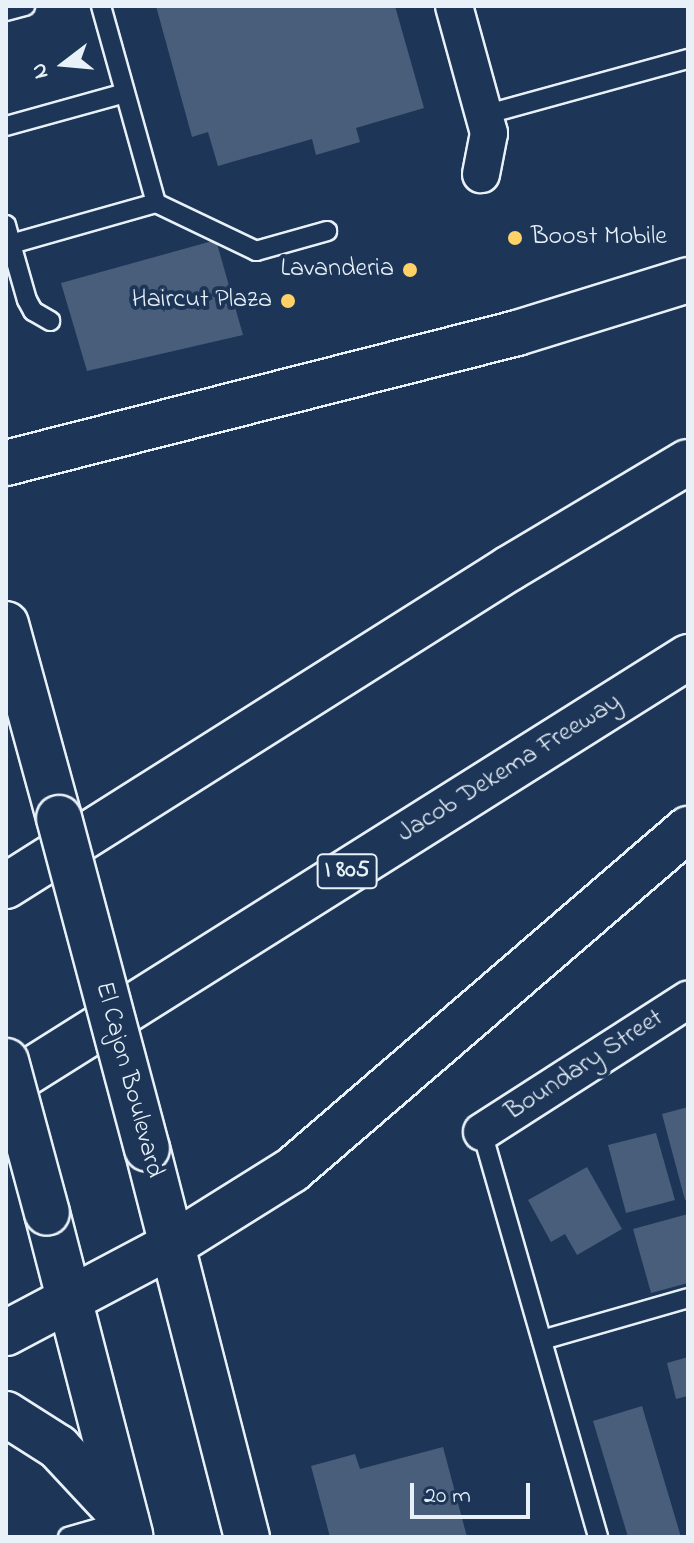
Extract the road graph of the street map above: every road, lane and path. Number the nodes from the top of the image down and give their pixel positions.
1 (25, 6) edge
2 (101, 6) edge
3 (454, 6) edge
4 (6, 11) edge
5 (688, 59) edge
6 (125, 93) junction
7 (484, 115) junction
8 (6, 126) edge
9 (481, 174) dead end
10 (156, 203) junction
11 (6, 225) edge
12 (327, 231) dead end
13 (11, 244) junction
14 (688, 280) edge
15 (50, 321) dead end
16 (688, 462) edge
17 (6, 463) edge
18 (6, 624) edge
19 (688, 657) edge
20 (688, 829) edge
21 (6, 886) edge
22 (688, 1000) edge
23 (6, 1061) edge
24 (6, 1086) edge
25 (482, 1132) joint
26 (172, 1245) junction
27 (688, 1298) edge
28 (69, 1301) junction
29 (6, 1333) edge
30 (542, 1340) junction
31 (6, 1414) edge
32 (128, 1529) edge
33 (68, 1537) edge
34 (247, 1537) edge
35 (598, 1537) edge

1 - 4 lane
2 - 6 lane
3 - 7 street
5 - 7 lane
6 - 8 lane
6 - 10 lane
7 - 9 street
10 - 12 lane
10 - 13 lane
11 - 13 lane
13 - 15 lane
14 - 17 main road
16 - 21 main road
18 - 26 main road, El Cajon Boulevard, bridge
19 - 24 main road, Jacob Dekema Freeway / I 805
20 - 26 main road
22 - 25 street, Boundary Street
23 - 28 main road, bridge
25 - 30 lane
26 - 28 main road
26 - 34 main road, El Cajon Boulevard
27 - 30 lane
28 - 29 main road
28 - 32 main road
30 - 35 lane
31 - 32 main road
32 - 33 lane

